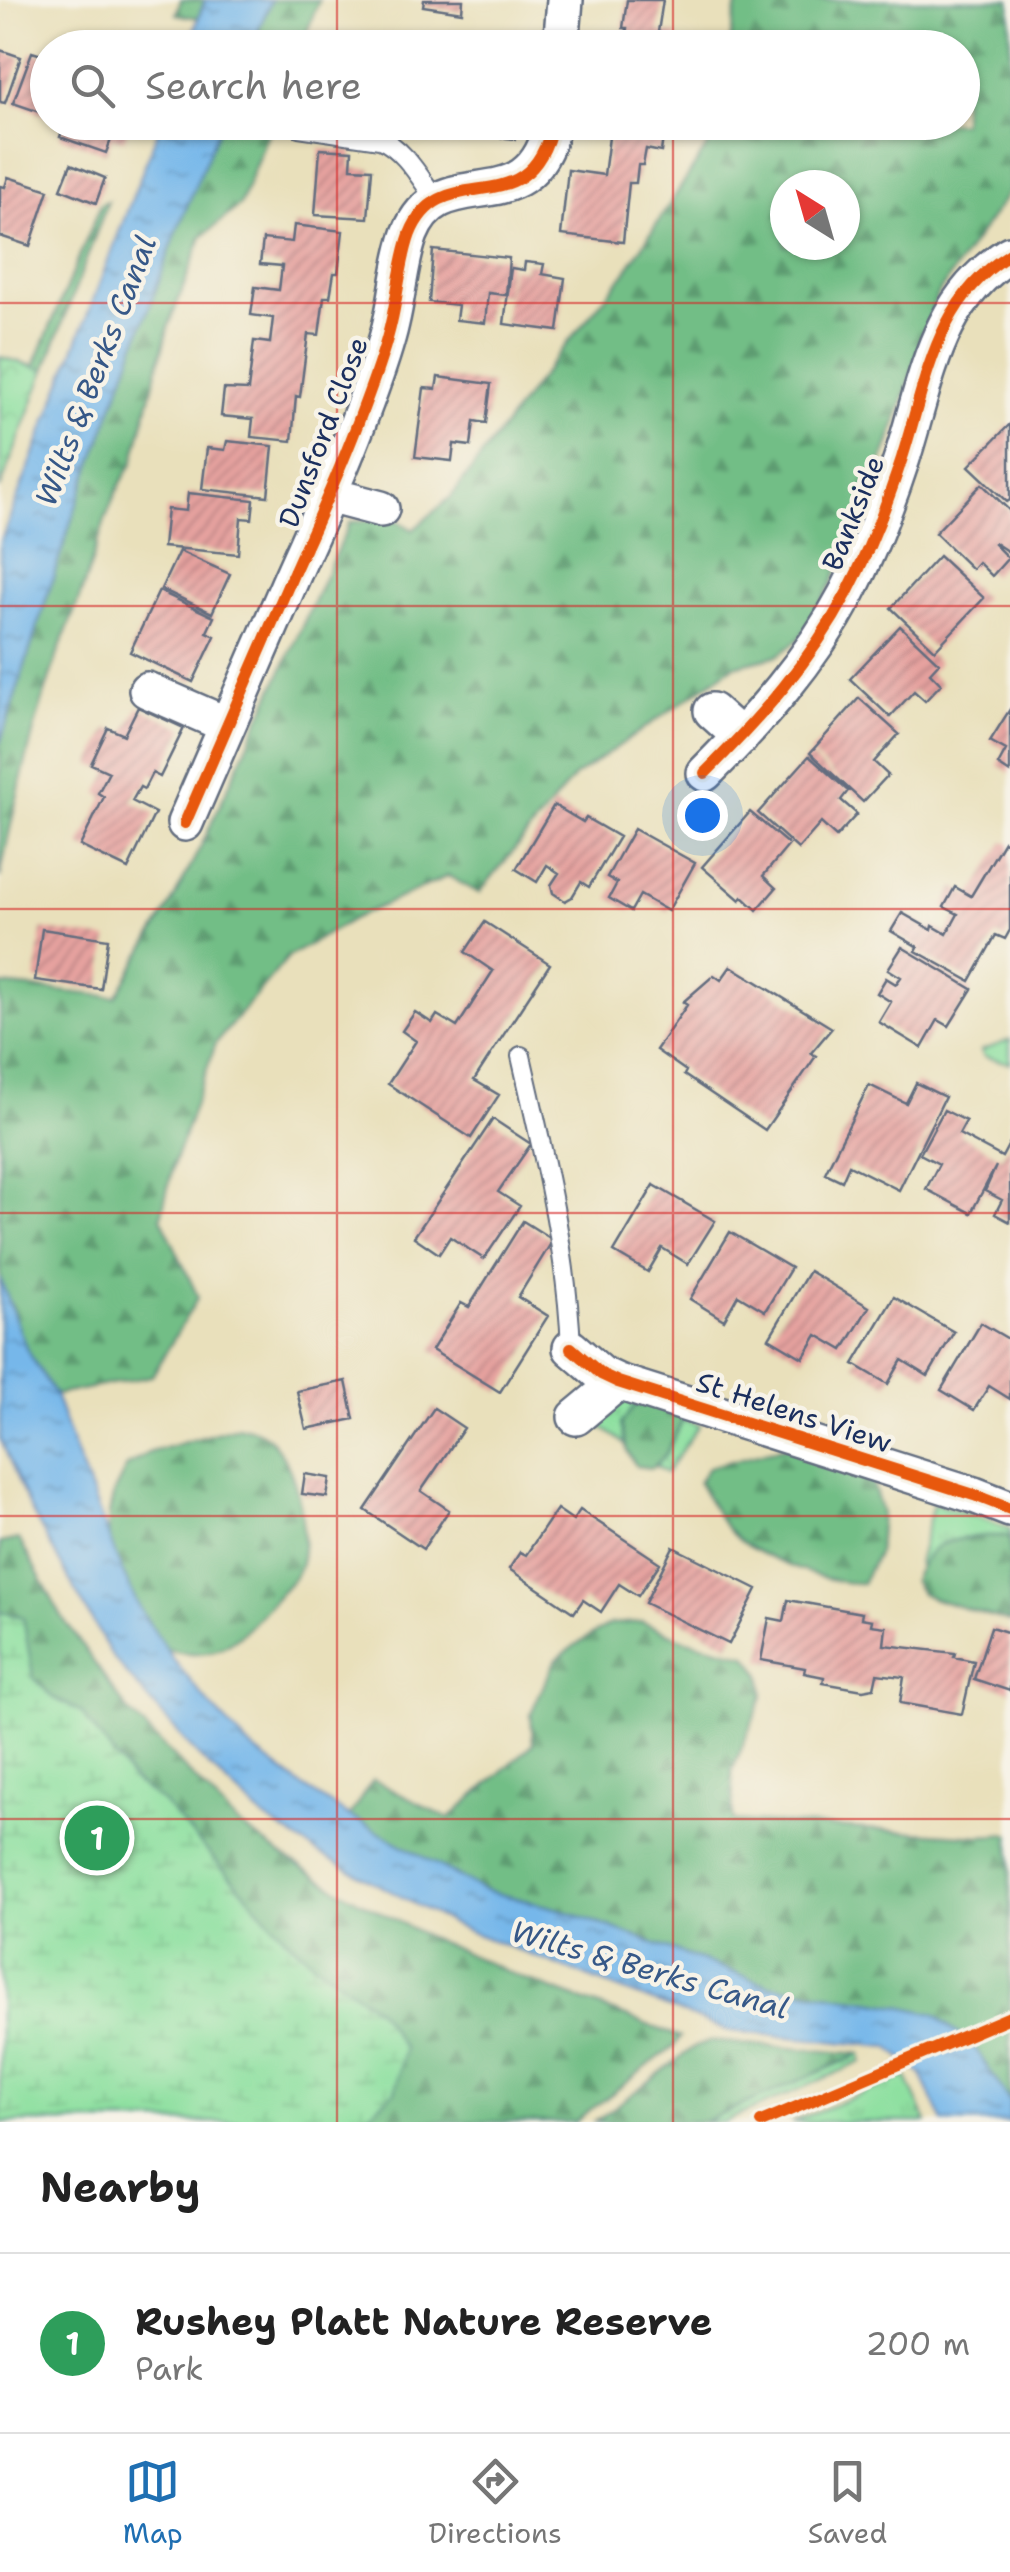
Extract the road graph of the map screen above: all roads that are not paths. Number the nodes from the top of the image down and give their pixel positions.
1 (565, 0) edge
2 (562, 30) edge
3 (382, 140) edge
4 (549, 140) edge
5 (437, 201) junction
6 (1010, 254) edge
7 (328, 495) junction
8 (381, 510) dead end
9 (146, 690) dead end
10 (712, 711) dead end
11 (227, 725) junction
12 (741, 737) junction
13 (705, 773) dead end
14 (185, 823) dead end
15 (522, 1056) dead end
16 (571, 1348) joint
17 (618, 1382) junction
18 (576, 1417) dead end
19 (1010, 1509) edge

1 - 2 street
3 - 5 lane
4 - 5 street
5 - 7 street, Dunsford Close
6 - 12 street, Bankside
7 - 8 street, Dunsford Close
7 - 11 street, Dunsford Close
9 - 11 street
10 - 12 street
11 - 14 street, Dunsford Close
12 - 13 street, Bankside
15 - 16 lane, St Helens View
16 - 17 street, St Helens View
17 - 18 street
17 - 19 street, St Helens View

